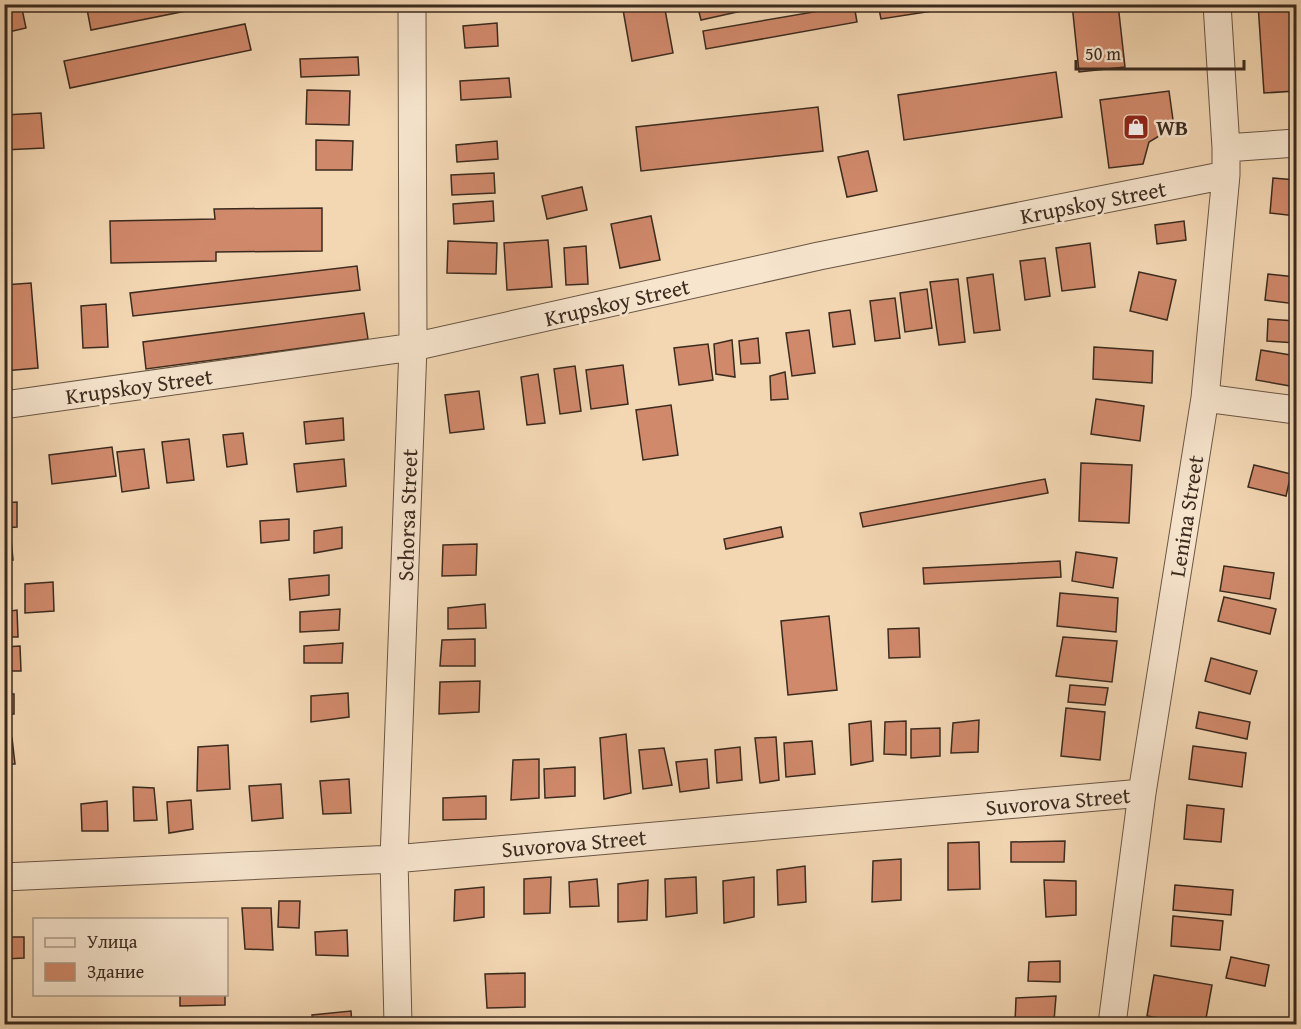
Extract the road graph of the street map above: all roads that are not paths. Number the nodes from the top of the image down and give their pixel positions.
1 (412, 4) edge
2 (1217, 4) edge
3 (1296, 143) edge
4 (1226, 148) junction
5 (1226, 176) junction
6 (413, 347) junction
7 (1204, 398) junction
8 (4, 405) edge
9 (1296, 410) edge
10 (1142, 793) junction
11 (394, 859) junction
12 (4, 877) edge
13 (398, 1024) edge
14 (1112, 1024) edge

1 - 6 street, Schorsa Street
2 - 4 street, Lenina Street
3 - 4 street
4 - 5 street, Lenina Street
5 - 6 street, Krupskoy Street
5 - 7 street, Lenina Street
6 - 8 street, Krupskoy Street
6 - 11 street, Schorsa Street
7 - 9 street
7 - 10 street, Lenina Street
10 - 11 street, Suvorova Street
10 - 14 street, Lenina Street
11 - 12 street, Suvorova Street
11 - 13 street, Schorsa Street

